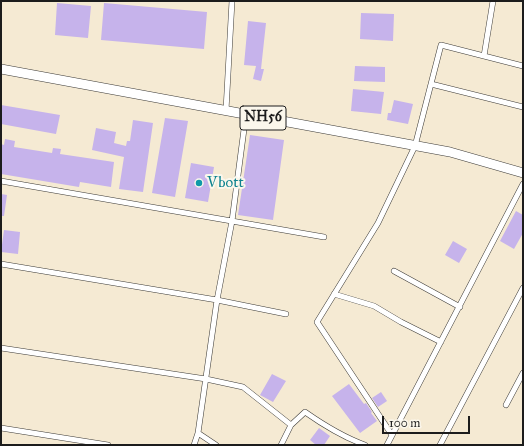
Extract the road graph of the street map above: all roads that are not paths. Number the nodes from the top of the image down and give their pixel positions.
1 (232, 1) edge
2 (493, 1) edge
3 (484, 56) junction
4 (523, 66) edge
5 (1, 69) edge
6 (431, 84) junction
7 (523, 107) edge
8 (226, 110) junction
9 (246, 114) junction
10 (414, 146) junction
11 (523, 173) edge
12 (1, 181) edge
13 (523, 184) edge
14 (232, 221) junction
15 (324, 237) dead end
16 (1, 264) edge
17 (394, 271) dead end
18 (523, 288) edge
19 (334, 294) junction
20 (217, 300) junction
21 (460, 307) junction
22 (286, 314) dead end
23 (442, 342) junction
24 (1, 348) edge
25 (523, 373) edge
26 (206, 379) junction
27 (506, 406) dead end
28 (291, 425) junction
29 (1, 428) edge
30 (198, 433) junction
31 (392, 435) junction
32 (108, 445) edge
33 (194, 445) edge
34 (216, 445) edge
35 (282, 445) edge
36 (365, 445) edge
37 (387, 445) edge
38 (440, 445) edge

1 - 8 street
2 - 3 street
3 - 4 street
3 - 6 street
5 - 8 highway, NH56
6 - 7 street
6 - 10 street
8 - 9 highway, NH56
9 - 10 highway, NH56
9 - 14 street
10 - 11 highway, NH56
10 - 19 street
12 - 14 street
13 - 21 street
14 - 15 street
14 - 20 street
16 - 20 street
17 - 21 street
18 - 38 street
19 - 23 street
19 - 31 street
20 - 22 street
20 - 26 street
21 - 23 street
23 - 31 street
24 - 26 street
25 - 27 street
26 - 28 street
26 - 30 street
28 - 35 street
28 - 36 street
29 - 32 street
30 - 33 street
30 - 34 street
31 - 37 street

